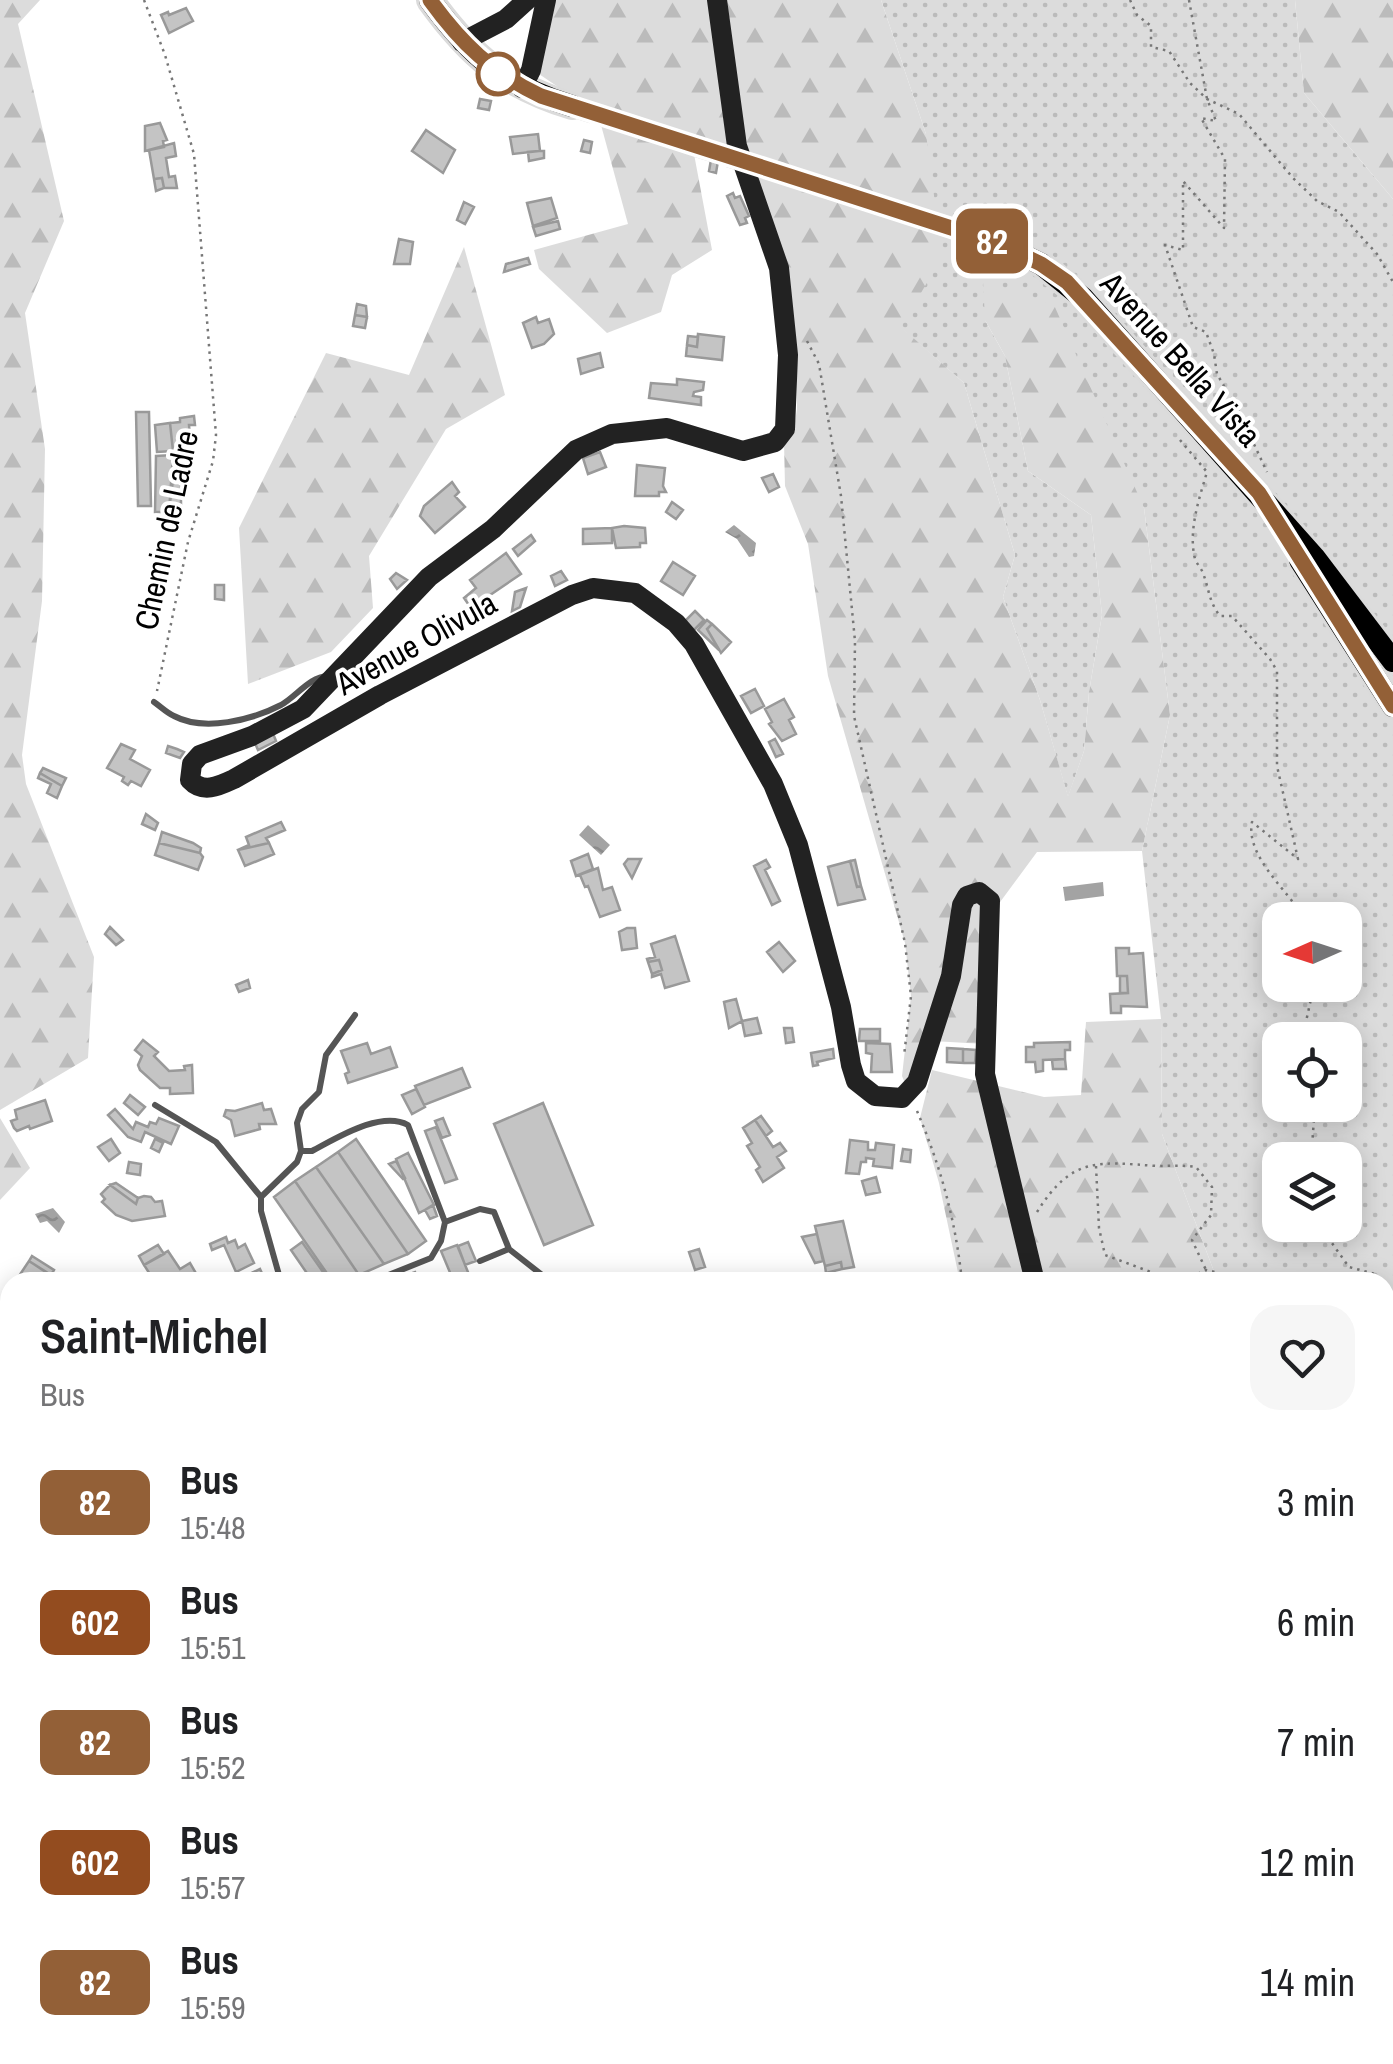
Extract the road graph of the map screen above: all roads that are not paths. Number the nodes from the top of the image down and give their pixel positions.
1 (430, 0) edge
2 (527, 0) edge
3 (546, 0) edge
4 (717, 0) edge
5 (462, 42) junction
6 (522, 88) junction
7 (572, 106) tunnel mouth
8 (998, 243) tunnel mouth
9 (1259, 493) junction
10 (1393, 662) edge
11 (334, 676) junction
12 (154, 702) road end
13 (1393, 706) edge
14 (355, 1015) dead end
15 (155, 1105) dead end
16 (300, 1151) junction
17 (260, 1197) junction
18 (445, 1222) junction
19 (509, 1249) junction
20 (480, 1261) dead end
21 (277, 1272) edge
22 (396, 1272) edge
23 (538, 1272) edge
24 (1033, 1272) edge

1 - 5 main road
2 - 5 street
3 - 6 street
4 - 11 street, Avenue Olivula
5 - 6 main road
6 - 7 main road
8 - 9 main road, Avenue Bella Vista
9 - 10 main road, Avenue Bella Vista
9 - 13 main road, Avenue Bella Vista
11 - 12 lane
11 - 24 street, Avenue Olivula
14 - 16 lane
15 - 17 lane
16 - 17 lane
16 - 18 lane
17 - 21 lane
18 - 19 lane
18 - 22 lane
19 - 20 lane
19 - 23 lane

